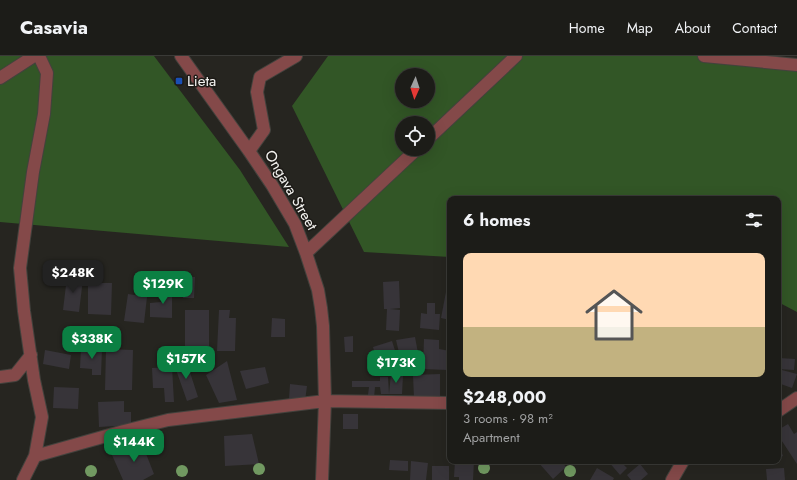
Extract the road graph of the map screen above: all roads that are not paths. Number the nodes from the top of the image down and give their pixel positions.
1 (34, 56) edge
2 (39, 56) edge
3 (181, 56) edge
4 (296, 56) edge
5 (516, 56) edge
6 (704, 56) edge
7 (797, 65) edge
8 (0, 78) edge
9 (435, 132) edge
10 (249, 151) junction
11 (409, 156) edge
12 (306, 252) junction
13 (31, 355) junction
14 (0, 377) edge
15 (797, 398) edge
16 (324, 401) junction
17 (447, 403) edge
18 (781, 409) edge
19 (35, 456) junction
20 (681, 464) edge
21 (23, 480) edge
22 (322, 480) edge
23 (672, 480) edge

1 - 8 street
2 - 13 street
3 - 10 street, Ongava Street
4 - 10 street
5 - 9 street
6 - 7 street
10 - 12 street, Ongava Street
11 - 12 street
12 - 16 street, Ongava Street
13 - 14 street
13 - 19 street
15 - 18 street
16 - 17 street
16 - 19 street
16 - 22 street, Ongava Street
19 - 21 street
20 - 23 street

